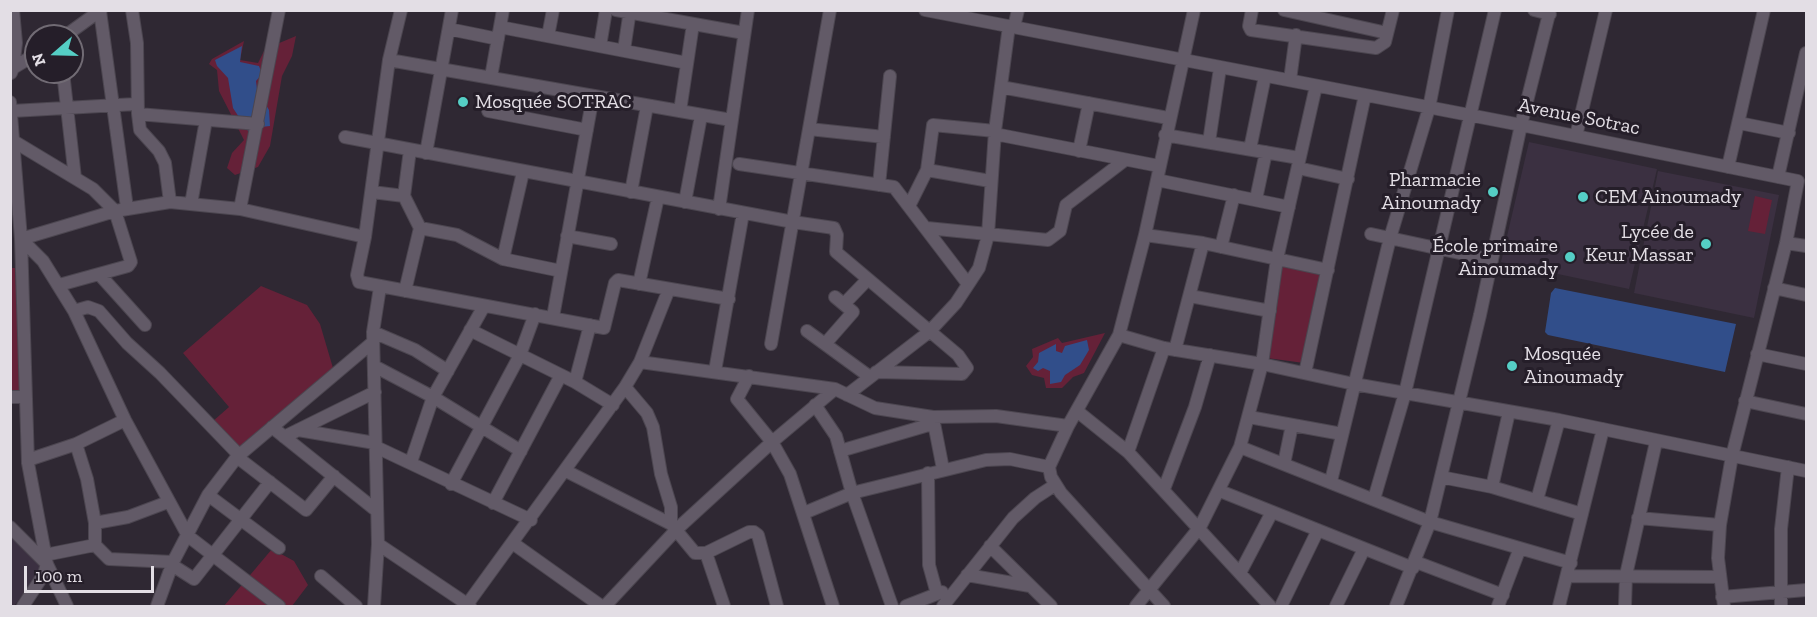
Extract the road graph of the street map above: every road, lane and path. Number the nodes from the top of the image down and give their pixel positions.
1 (13, 10) edge
2 (132, 10) edge
3 (279, 10) edge
4 (401, 10) edge
5 (452, 10) edge
6 (503, 10) edge
7 (553, 10) edge
8 (606, 10) edge
9 (616, 10) edge
10 (748, 10) edge
11 (830, 10) edge
12 (925, 10) edge
13 (1018, 10) edge
14 (1194, 10) edge
15 (1252, 10) edge
16 (1283, 10) edge
17 (1393, 10) edge
18 (1448, 10) edge
19 (1495, 10) edge
20 (1534, 10) edge
21 (1606, 10) edge
22 (101, 11) edge
23 (1762, 11) edge
24 (630, 12) edge
25 (1550, 12) edge
26 (964, 14) edge
27 (82, 24) edge
28 (693, 24) junction
29 (1012, 27) junction
30 (449, 29) junction
31 (499, 33) junction
32 (744, 33) junction
33 (1280, 33) junction
34 (1388, 33) junction
35 (13, 34) edge
36 (1296, 35) junction
37 (548, 36) junction
38 (600, 46) junction
39 (624, 50) junction
40 (1806, 53) edge
41 (389, 60) junction
42 (1183, 62) junction
43 (687, 63) junction
44 (442, 68) junction
45 (1220, 68) junction
46 (12, 71) edge
47 (890, 76) dead end
48 (1265, 76) junction
49 (490, 77) junction
50 (1290, 80) junction
51 (64, 84) edge
52 (1316, 86) junction
53 (1001, 87) junction
54 (1365, 95) junction
55 (593, 96) junction
56 (1089, 103) junction
57 (114, 105) junction
58 (647, 106) junction
59 (11, 107) edge
60 (1429, 108) junction
61 (137, 109) junction
62 (67, 110) junction
63 (488, 111) dead end
64 (680, 111) junction
65 (701, 116) junction
66 (1470, 116) junction
67 (1168, 118) junction
68 (206, 120) junction
69 (731, 120) junction
70 (1739, 123) junction
71 (258, 124) junction
72 (1521, 125) junction
73 (809, 129) junction
74 (587, 130) junction
75 (995, 132) junction
76 (1789, 133) junction
77 (1165, 135) junction
78 (1576, 136) junction
79 (345, 137) dead end
80 (884, 137) junction
81 (13, 140) edge
82 (1209, 142) junction
83 (378, 144) junction
84 (1250, 149) junction
85 (410, 150) junction
86 (1079, 151) junction
87 (1266, 152) junction
88 (426, 153) junction
89 (1125, 160) junction
90 (1298, 163) junction
91 (739, 164) dead end
92 (1159, 166) junction
93 (1728, 167) junction
94 (927, 170) junction
95 (523, 172) junction
96 (801, 173) junction
97 (1778, 177) junction
98 (75, 178) junction
99 (1348, 179) junction
100 (1157, 180) junction
101 (990, 181) junction
102 (577, 182) junction
103 (1802, 182) edge
104 (879, 185) junction
105 (14, 192) edge
106 (372, 192) junction
107 (631, 192) junction
108 (1233, 195) junction
109 (404, 196) junction
110 (658, 197) junction
111 (1256, 200) junction
112 (170, 202) junction
113 (685, 202) junction
114 (191, 204) junction
115 (909, 206) junction
116 (1289, 207) junction
117 (240, 209) junction
118 (719, 209) junction
119 (121, 210) junction
120 (743, 213) junction
121 (793, 222) junction
122 (420, 228) junction
123 (927, 228) junction
124 (1371, 234) dead end
125 (1145, 235) junction
126 (567, 236) junction
127 (988, 236) junction
128 (365, 237) junction
129 (1390, 238) junction
130 (21, 239) junction
131 (1203, 243) junction
132 (1786, 243) junction
133 (611, 244) dead end
134 (1806, 246) edge
135 (1221, 247) junction
136 (1440, 250) junction
137 (503, 259) junction
138 (1278, 259) junction
139 (1492, 260) junction
140 (16, 261) edge
141 (1328, 270) junction
142 (561, 271) junction
143 (99, 274) junction
144 (868, 279) junction
145 (639, 284) junction
146 (968, 284) junction
147 (59, 285) junction
148 (380, 287) junction
149 (1774, 288) junction
150 (669, 289) junction
151 (405, 291) junction
152 (1806, 295) edge
153 (1190, 296) junction
154 (729, 299) junction
155 (484, 306) junction
156 (74, 311) junction
157 (1270, 311) junction
158 (536, 314) junction
159 (553, 317) junction
160 (145, 325) dead end
161 (590, 325) junction
162 (470, 330) junction
163 (807, 331) dead end
164 (929, 332) junction
165 (1119, 335) junction
166 (373, 337) junction
167 (771, 344) dead end
168 (825, 344) junction
169 (1170, 349) junction
170 (1757, 354) junction
171 (520, 355) junction
172 (1210, 355) junction
173 (639, 362) junction
174 (1262, 364) junction
175 (1806, 364) edge
176 (374, 366) junction
177 (448, 371) junction
178 (715, 371) junction
179 (1305, 373) junction
180 (873, 374) junction
181 (561, 375) junction
182 (749, 376) junction
183 (575, 382) junction
184 (1354, 384) junction
185 (625, 387) junction
186 (835, 389) junction
187 (375, 392) junction
188 (1405, 393) junction
189 (847, 395) junction
190 (10, 397) edge
191 (26, 397) junction
192 (432, 397) junction
193 (1745, 401) junction
194 (1459, 402) junction
195 (613, 405) junction
196 (814, 405) junction
197 (1077, 411) junction
198 (1509, 412) junction
199 (1806, 414) edge
200 (1249, 417) junction
201 (125, 420) junction
202 (933, 420) junction
203 (1559, 420) junction
204 (1292, 425) junction
205 (482, 426) junction
206 (1068, 426) junction
207 (272, 427) junction
208 (1603, 429) junction
209 (298, 430) junction
210 (1342, 434) junction
211 (284, 437) junction
212 (772, 442) junction
213 (1656, 442) junction
214 (75, 444) junction
215 (375, 445) junction
216 (1240, 447) junction
217 (521, 451) junction
218 (840, 451) junction
219 (1128, 452) junction
220 (238, 456) junction
221 (1732, 456) junction
222 (28, 460) junction
223 (411, 462) junction
224 (1284, 464) junction
225 (1049, 467) junction
226 (1788, 467) junction
227 (943, 469) junction
228 (566, 471) junction
229 (1806, 471) edge
230 (928, 473) junction
231 (334, 476) junction
232 (1441, 477) junction
233 (1330, 481) junction
234 (270, 482) junction
235 (451, 484) junction
236 (1055, 485) junction
237 (1492, 488) junction
238 (1164, 489) junction
239 (1220, 491) junction
240 (852, 493) junction
241 (208, 495) junction
242 (1374, 499) junction
243 (1537, 500) junction
244 (168, 502) junction
245 (493, 503) junction
246 (377, 512) junction
247 (1272, 512) junction
248 (804, 513) junction
249 (1582, 514) junction
250 (1638, 518) junction
251 (241, 520) junction
252 (531, 520) junction
253 (1430, 522) junction
254 (95, 524) junction
255 (1720, 525) junction
256 (10, 527) edge
257 (674, 527) junction
258 (1200, 527) junction
259 (1318, 530) junction
260 (188, 536) junction
261 (95, 544) junction
262 (378, 544) junction
263 (514, 544) junction
264 (990, 546) junction
265 (279, 548) dead end
266 (1520, 548) junction
267 (1364, 549) junction
268 (706, 553) junction
269 (214, 556) junction
270 (46, 560) junction
271 (172, 563) junction
272 (1571, 563) junction
273 (1414, 565) junction
274 (1240, 573) junction
275 (967, 575) junction
276 (1626, 575) junction
277 (321, 576) dead end
278 (1568, 576) junction
279 (1719, 577) junction
280 (957, 585) junction
281 (1030, 586) junction
282 (1806, 590) edge
283 (1151, 591) junction
284 (1779, 591) junction
285 (937, 594) junction
286 (1500, 601) edge
287 (1723, 602) edge
288 (1400, 605) edge
289 (23, 606) edge
290 (67, 606) edge
291 (157, 606) edge
292 (279, 606) edge
293 (356, 606) edge
294 (374, 606) edge
295 (468, 606) edge
296 (603, 606) edge
297 (724, 606) edge
298 (777, 606) edge
299 (833, 606) edge
300 (892, 606) edge
301 (906, 606) edge
302 (943, 606) edge
303 (1051, 606) edge
304 (1136, 606) edge
305 (1164, 606) edge
306 (1270, 606) edge
307 (1281, 606) edge
308 (1336, 606) edge
309 (1559, 606) edge
310 (1625, 606) edge
311 (1781, 606) edge

1 - 35 street
2 - 61 street
3 - 71 street
4 - 41 street
5 - 30 street
6 - 31 street
7 - 37 street
8 - 38 street
9 - 24 street
10 - 32 street
11 - 73 street
12 - 26 street, Avenue Sotrac
13 - 29 street
14 - 42 street
15 - 33 street
16 - 33 street
16 - 34 street
17 - 34 street
18 - 60 street
19 - 66 street
20 - 25 street
21 - 78 street
22 - 27 street
22 - 57 street
23 - 70 street
24 - 28 street
24 - 39 street
25 - 72 street
26 - 29 street, Avenue Sotrac
28 - 32 street
28 - 43 street
29 - 42 street, Avenue Sotrac
29 - 53 street
30 - 31 street
30 - 44 street
31 - 37 street
31 - 49 street
32 - 69 street
33 - 36 street
34 - 36 street
35 - 46 street
36 - 50 street
37 - 38 street
38 - 39 street
39 - 43 street
40 - 76 street
41 - 44 street
41 - 83 street
42 - 45 street, Avenue Sotrac
42 - 67 street
43 - 64 street
44 - 49 street
44 - 88 street
45 - 48 street, Avenue Sotrac
45 - 82 street
47 - 80 street
48 - 50 street, Avenue Sotrac
48 - 84 street
49 - 55 street
50 - 52 street, Avenue Sotrac
51 - 62 street
52 - 54 street, Avenue Sotrac
52 - 90 street
53 - 56 street
53 - 75 street
54 - 60 street, Avenue Sotrac
54 - 99 street
55 - 58 street
55 - 74 street
56 - 67 street
56 - 86 street
57 - 61 street
57 - 62 street
57 - 119 street
58 - 64 street
58 - 107 street
59 - 62 street
59 - 81 street
60 - 66 street, Avenue Sotrac
60 - 129 street
61 - 68 street
61 - 112 street
62 - 98 street
63 - 74 street
64 - 65 street
65 - 69 street
65 - 113 street
66 - 72 street, Avenue Sotrac
66 - 136 street
67 - 77 street
68 - 71 street
68 - 114 street
69 - 118 street
70 - 76 street
70 - 93 street
71 - 117 street
72 - 78 street, Avenue Sotrac
72 - 139 street
73 - 80 street
73 - 96 street
74 - 102 street
75 - 86 street
75 - 94 street
75 - 101 street
76 - 97 street
77 - 82 street
77 - 92 street
78 - 93 street, Avenue Sotrac
79 - 83 street
80 - 104 street
81 - 98 street
81 - 105 street
82 - 84 street
83 - 85 street
83 - 106 street
84 - 87 street
85 - 88 street
85 - 109 street
86 - 89 street
87 - 90 street
87 - 111 street
88 - 95 street
89 - 92 street
89 - 127 street
90 - 99 street
90 - 116 street
91 - 96 street
92 - 100 street
93 - 97 street, Avenue Sotrac
94 - 101 street
94 - 115 street
95 - 102 street
95 - 137 street
96 - 104 street
96 - 121 street
97 - 103 street, Avenue Sotrac
98 - 119 street
99 - 141 street
100 - 108 street
100 - 125 street
101 - 127 street
102 - 107 street
102 - 126 street
103 - 132 street, Avenue Sotrac
104 - 115 street
105 - 130 street
106 - 109 street
106 - 128 street
107 - 110 street
108 - 111 street
108 - 135 street
109 - 122 street
110 - 113 street
110 - 145 street
111 - 116 street
112 - 114 street
112 - 119 street
113 - 118 street
114 - 117 street
115 - 123 street
116 - 138 street
117 - 128 street
118 - 120 street
119 - 130 street
119 - 143 street
120 - 121 street
120 - 154 street
121 - 144 street
121 - 167 street
122 - 137 street
122 - 151 street
123 - 127 street
123 - 146 street
124 - 129 street
125 - 131 street
125 - 165 street
126 - 133 street
126 - 142 street
127 - 146 street
128 - 148 street
129 - 136 street
129 - 184 street
130 - 140 street
130 - 147 street
131 - 135 street
131 - 153 street
132 - 134 street
132 - 149 street, Avenue Sotrac
135 - 138 street
136 - 139 street
136 - 188 street
137 - 142 street
138 - 141 street
138 - 157 street
139 - 194 street
140 - 191 street
141 - 179 street
142 - 159 street
143 - 147 street
143 - 160 street
144 - 164 street
144 - 168 street
145 - 150 street
145 - 161 street
146 - 164 street
147 - 156 street
148 - 151 street
148 - 166 street
149 - 152 street
149 - 170 street, Avenue Sotrac
150 - 154 street
150 - 173 street
151 - 155 street
153 - 157 street
153 - 169 street
154 - 178 street
155 - 158 street
155 - 162 street
156 - 201 street
156 - 220 street
157 - 174 street
158 - 159 street
158 - 171 street
159 - 161 street
161 - 183 street
162 - 171 street
162 - 177 street
163 - 168 street
164 - 180 street
164 - 180 street
165 - 169 street
165 - 197 street
166 - 176 street
166 - 177 street
166 - 207 street
168 - 180 street
169 - 172 street
169 - 219 street
170 - 175 street
170 - 193 street, Avenue Sotrac
171 - 181 street
171 - 205 street
172 - 174 street
172 - 238 street
173 - 178 street
173 - 185 street
174 - 179 street
174 - 200 street
176 - 187 street
176 - 192 street
177 - 192 street
178 - 182 street
179 - 184 street
180 - 189 street
181 - 183 street
181 - 217 street
182 - 186 street
182 - 212 street
183 - 195 street
184 - 188 street
184 - 210 street
185 - 195 street
185 - 257 street
186 - 189 street
186 - 196 street
187 - 209 street
187 - 215 street
188 - 194 street
188 - 242 street
189 - 202 street
190 - 191 street
191 - 222 street
192 - 205 street
192 - 223 street
193 - 199 street
193 - 221 street, Avenue Sotrac
194 - 198 street
194 - 232 street
195 - 228 street
196 - 212 street
196 - 218 street
197 - 206 street
197 - 219 street
198 - 203 street
198 - 237 street
200 - 204 street
200 - 216 street
201 - 214 street
201 - 244 street
202 - 206 street
202 - 218 street
202 - 227 street
203 - 208 street
203 - 243 street
204 - 210 street
204 - 224 street
205 - 217 street
205 - 235 street
206 - 225 street
207 - 211 street
207 - 220 street
208 - 213 street
208 - 249 street
209 - 211 street
209 - 215 street
210 - 233 street
211 - 231 street
212 - 248 street
212 - 257 street
213 - 221 street
213 - 250 street
214 - 222 street
214 - 254 street
215 - 223 street
215 - 246 street
216 - 224 street
216 - 239 street
217 - 245 street
218 - 240 street
219 - 238 street
220 - 234 street
220 - 241 street
221 - 226 street
221 - 255 street, Avenue Sotrac
222 - 270 street
223 - 235 street
224 - 233 street
225 - 227 street
225 - 236 street
226 - 229 street
226 - 284 street
227 - 230 street
228 - 252 street
228 - 257 street
230 - 240 street
230 - 285 street
231 - 234 street
231 - 246 street
232 - 237 street
232 - 253 street
233 - 242 street
234 - 251 street
235 - 245 street
236 - 264 street
236 - 283 street
237 - 243 street
238 - 258 street
239 - 247 street
239 - 258 street
240 - 248 street
240 - 300 street
241 - 251 street
241 - 260 street
242 - 253 street
243 - 249 street
244 - 254 street
244 - 260 street
245 - 252 street
246 - 262 street
247 - 259 street
247 - 274 street
248 - 299 street
249 - 272 street
250 - 255 street
250 - 276 street
251 - 265 street
251 - 269 street
252 - 263 street
253 - 266 street
253 - 273 street
254 - 261 street
255 - 279 street, Avenue Sotrac
256 - 270 street
257 - 268 street
257 - 296 street
258 - 274 street
258 - 283 street
259 - 267 street
259 - 307 street
260 - 269 street
260 - 271 street
261 - 270 street
261 - 271 street
262 - 294 street
262 - 295 street
263 - 295 street
263 - 296 street
264 - 275 street
264 - 281 street
266 - 272 street
266 - 286 street
267 - 273 street
267 - 308 street
268 - 297 street
268 - 298 street
269 - 271 street
269 - 292 street
270 - 289 street
270 - 290 street
271 - 291 street
272 - 278 street
273 - 286 street
273 - 288 street
274 - 306 street
275 - 280 street
275 - 281 street
276 - 278 street
276 - 279 street
276 - 310 street
277 - 293 street
278 - 309 street
279 - 287 street, Avenue Sotrac
280 - 285 street
280 - 302 street
281 - 303 street
282 - 284 street
283 - 304 street
283 - 305 street
284 - 287 street
284 - 311 street
285 - 301 street

